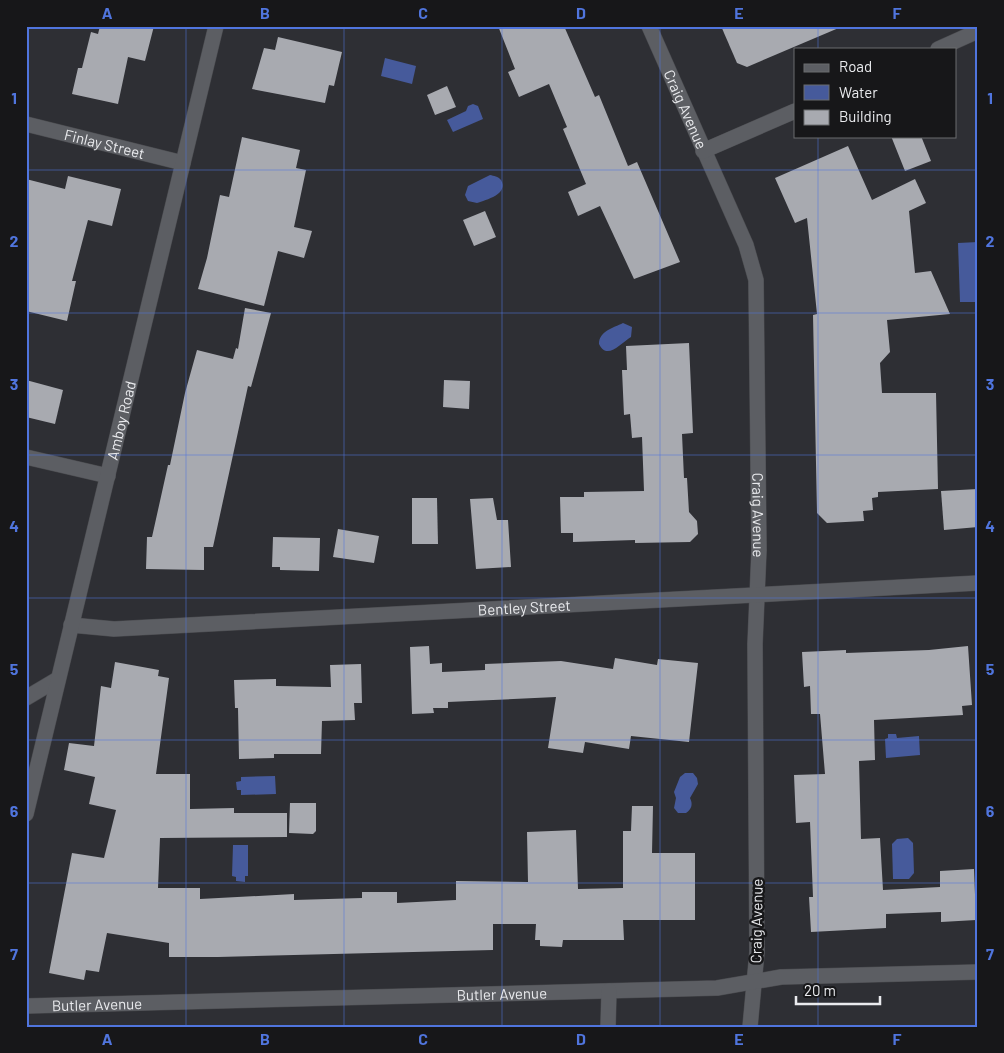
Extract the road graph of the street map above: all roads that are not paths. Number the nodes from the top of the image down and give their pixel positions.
1 (216, 26) edge
2 (649, 26) edge
3 (978, 32) edge
4 (940, 48) edge
5 (794, 111) edge
6 (26, 124) edge
7 (703, 151) junction
8 (183, 163) junction
9 (26, 457) edge
10 (108, 476) junction
11 (978, 583) edge
12 (758, 594) junction
13 (70, 626) junction
14 (58, 679) junction
15 (26, 698) edge
16 (26, 814) edge
17 (978, 972) edge
18 (755, 983) junction
19 (610, 991) junction
20 (26, 1006) edge
21 (608, 1027) edge
22 (750, 1027) edge

1 - 8 street, Amboy Road
2 - 7 street, Craig Avenue
3 - 4 street
5 - 7 street
6 - 8 street, Finlay Street
7 - 12 street, Craig Avenue
8 - 10 street, Amboy Road
9 - 10 street
10 - 13 street, Amboy Road
11 - 12 street, Bentley Street
12 - 13 street, Bentley Street
12 - 18 street, Craig Avenue
13 - 14 street, Amboy Road
14 - 15 street
14 - 16 street, Amboy Road
17 - 18 street, Butler Avenue
18 - 19 street, Butler Avenue
18 - 22 street, Craig Avenue
19 - 20 street, Butler Avenue
19 - 21 street

